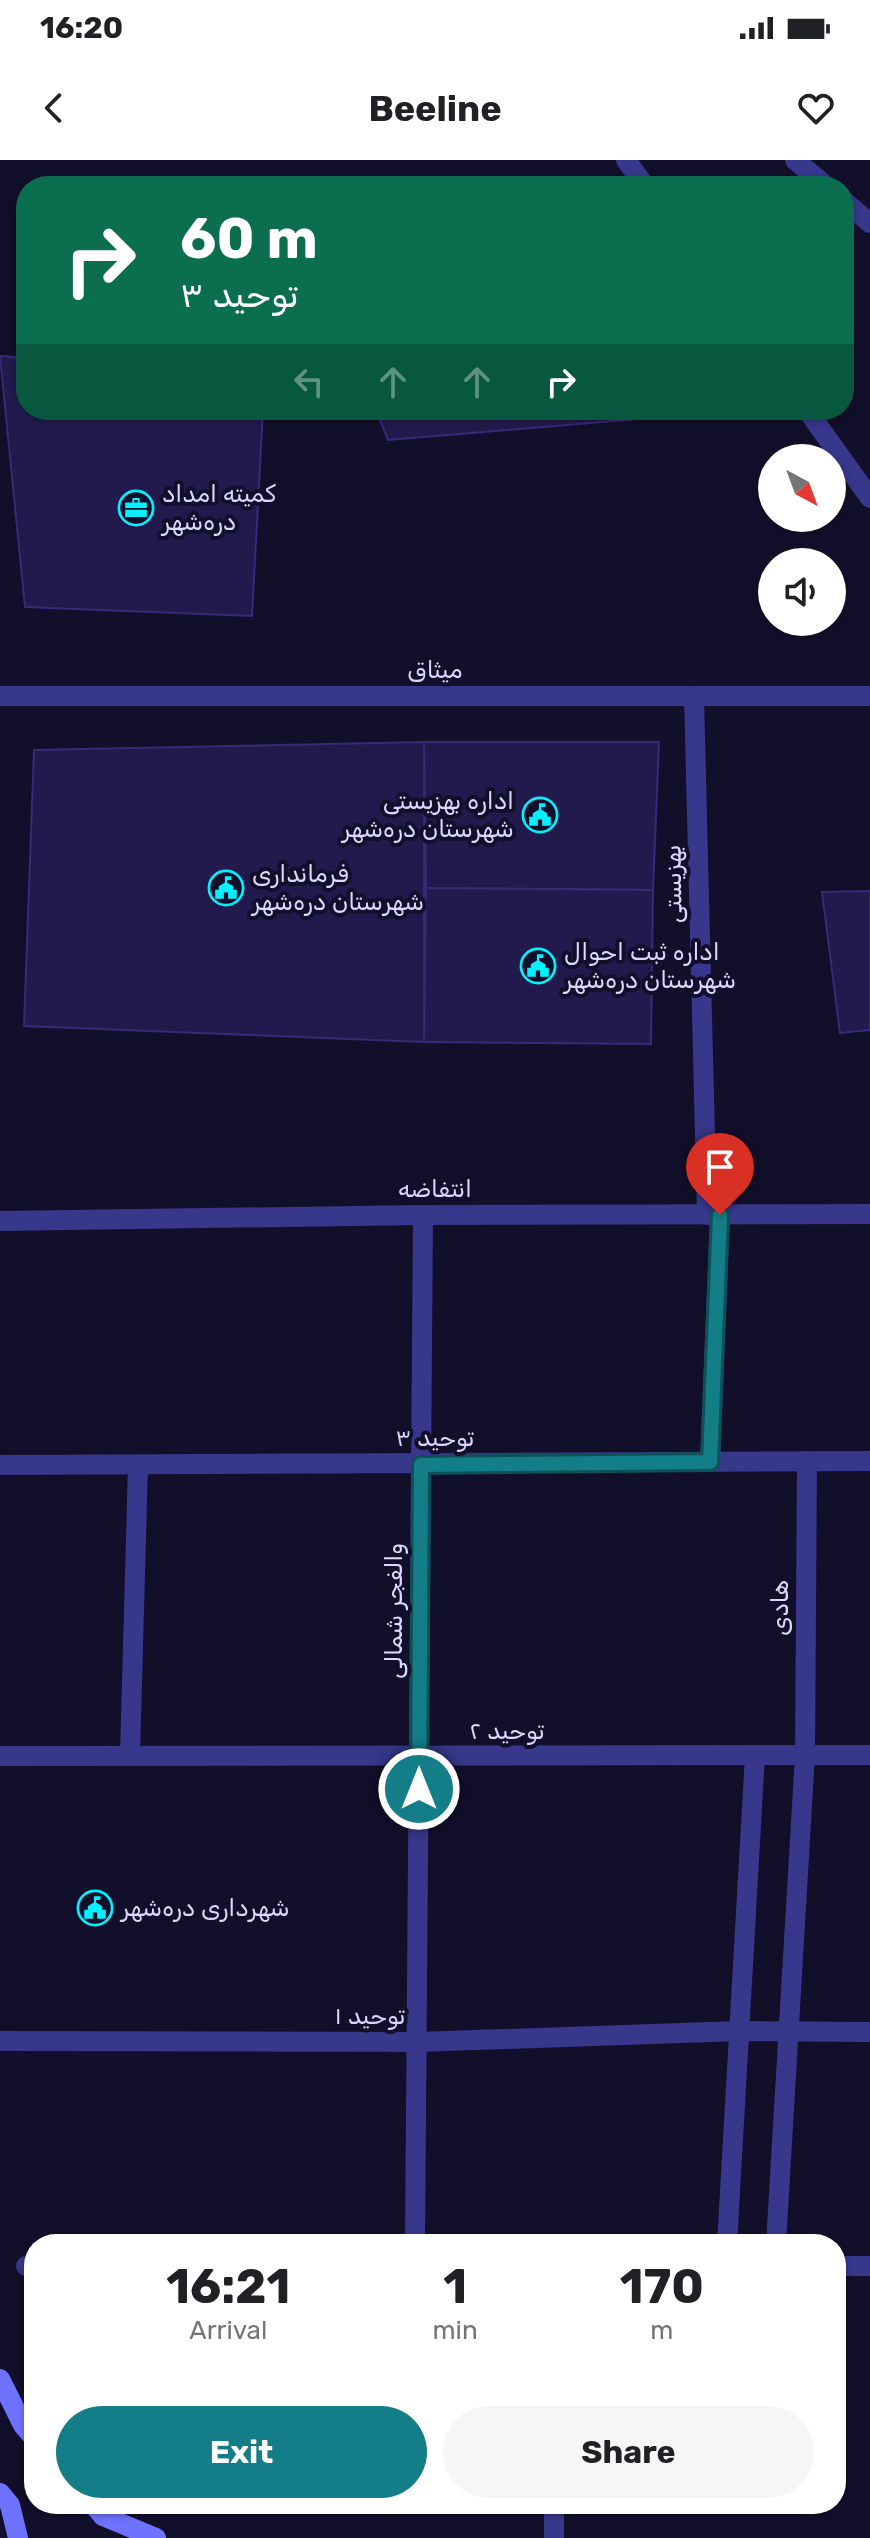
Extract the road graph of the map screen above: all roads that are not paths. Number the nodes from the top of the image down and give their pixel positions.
1 (795, 160) edge
2 (814, 176) edge
3 (854, 209) edge
4 (870, 223) edge
5 (814, 420) edge
6 (870, 498) edge
7 (0, 696) edge
8 (694, 696) junction
9 (870, 696) edge
10 (870, 1214) edge
11 (423, 1215) junction
12 (714, 1215) junction
13 (0, 1221) edge
14 (807, 1461) junction
15 (870, 1461) edge
16 (710, 1462) junction
17 (0, 1465) edge
18 (138, 1465) junction
19 (421, 1465) junction
20 (130, 1755) junction
21 (755, 1755) junction
22 (805, 1755) junction
23 (870, 1755) edge
24 (0, 1756) edge
25 (419, 1758) junction
26 (739, 2031) junction
27 (787, 2031) junction
28 (870, 2032) edge
29 (0, 2041) edge
30 (417, 2042) junction
31 (415, 2234) edge
32 (728, 2234) edge
33 (777, 2234) edge
34 (846, 2266) edge
35 (870, 2266) edge
36 (0, 2379) edge
37 (24, 2426) edge
38 (0, 2493) edge
39 (101, 2514) edge
40 (554, 2514) edge
41 (18, 2538) edge
42 (156, 2538) edge
43 (554, 2538) edge

1 - 2 street
3 - 4 street
5 - 6 street
7 - 8 street, میثاق
8 - 9 street, میثاق
8 - 12 street, بهزیستی
10 - 12 street, انتفاضه
11 - 12 street, انتفاضه
11 - 13 street, انتفاضه
11 - 19 street, والفجر شمالی
12 - 16 street, بهزیستی
14 - 15 street, توحید ۳
14 - 16 street, توحید ۳
14 - 22 street, هادی
16 - 19 street, توحید ۳
17 - 18 street, توحید ۳
18 - 19 street, توحید ۳
18 - 20 street
19 - 25 street, والفجر شمالی
20 - 24 street, توحید ۲
20 - 25 street, توحید ۲
21 - 22 street, توحید ۲
21 - 25 street, توحید ۲
21 - 26 street
22 - 23 street, توحید ۲
22 - 27 street, هادی
25 - 30 street, والفجر شمالی
26 - 27 street
26 - 30 street, توحید ۱
26 - 32 street
27 - 28 street
27 - 33 street, هادی
29 - 30 street, توحید ۱
30 - 31 street, والفجر شمالی
34 - 35 street
36 - 37 main road
38 - 41 main road
39 - 42 main road
40 - 43 street

